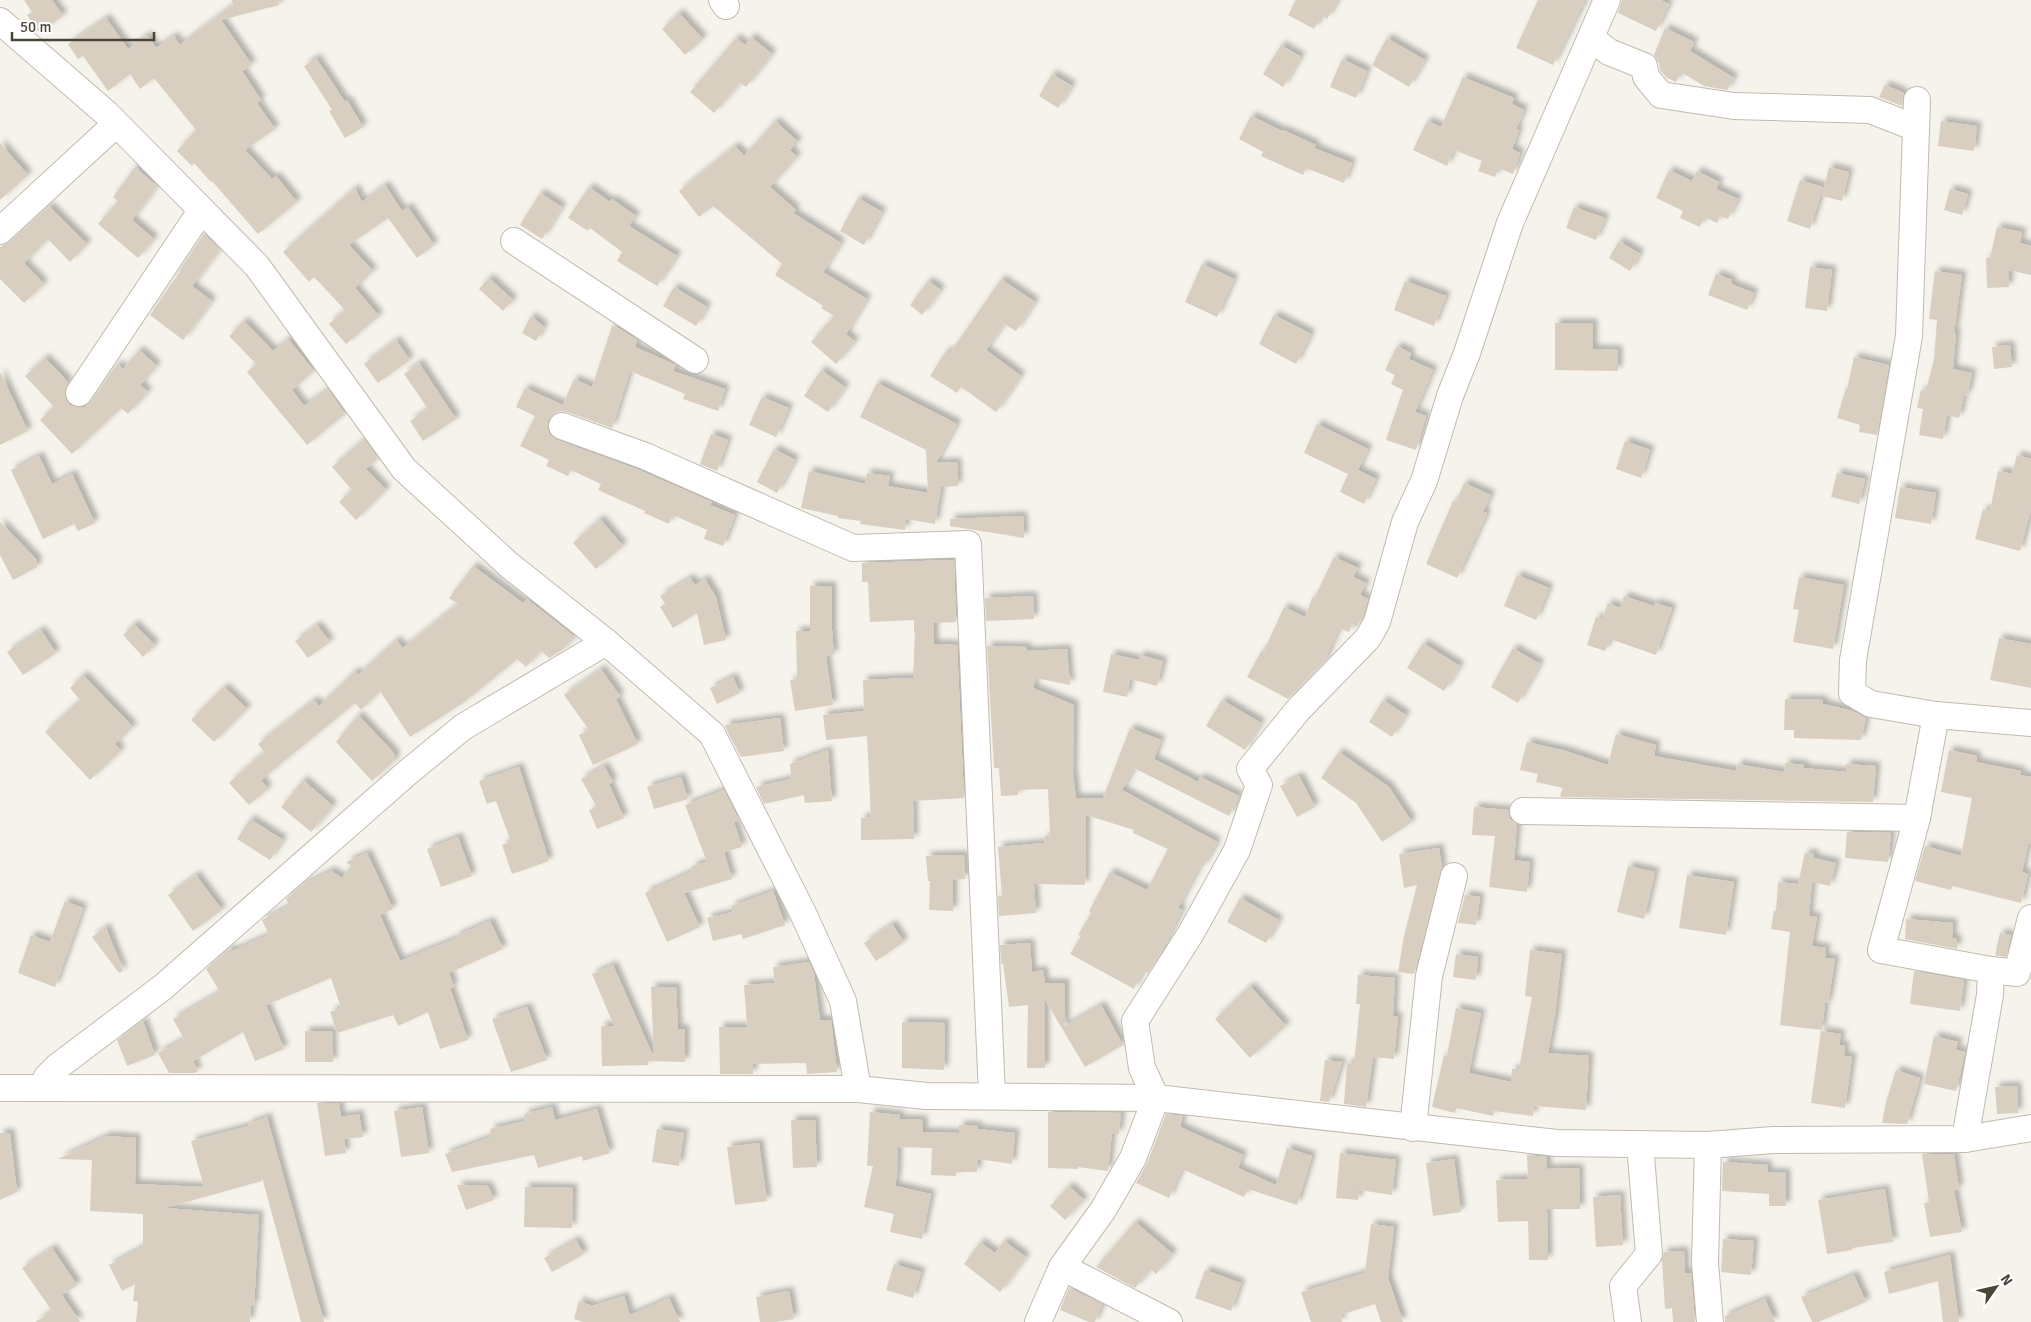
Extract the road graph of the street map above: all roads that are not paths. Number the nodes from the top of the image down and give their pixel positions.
1 (1607, 0) edge
2 (0, 21) edge
3 (1591, 38) junction
4 (1918, 100) dead end
5 (116, 124) junction
6 (1916, 128) junction
7 (201, 210) junction
8 (0, 231) edge
9 (514, 241) dead end
10 (695, 360) dead end
11 (79, 393) dead end
12 (562, 426) dead end
13 (606, 642) junction
14 (1936, 715) junction
15 (2031, 722) edge
16 (1523, 811) dead end
17 (1918, 818) junction
18 (1454, 876) dead end
19 (2031, 918) edge
20 (1991, 970) junction
21 (0, 1088) edge
22 (42, 1088) junction
23 (858, 1089) junction
24 (992, 1095) junction
25 (1156, 1098) junction
26 (1413, 1128) junction
27 (2030, 1129) edge
28 (1964, 1139) junction
29 (1640, 1144) junction
30 (1708, 1145) junction
31 (1062, 1267) junction
32 (1038, 1322) edge
33 (1169, 1322) edge
34 (1628, 1322) edge
35 (1710, 1322) edge

1 - 3 street
2 - 5 street
3 - 6 street
3 - 25 street
4 - 6 street
5 - 7 street
5 - 8 street
6 - 14 street
7 - 11 street
7 - 13 street
9 - 10 street
12 - 24 street
13 - 22 street
13 - 23 street
14 - 15 street
14 - 17 street
16 - 17 street
17 - 20 street
18 - 26 street
19 - 20 street
20 - 28 street
21 - 22 street
22 - 23 street
23 - 24 street
24 - 25 street
25 - 26 street
25 - 31 street
26 - 29 street
27 - 28 street
28 - 30 street
29 - 30 street
29 - 34 street
30 - 35 street
31 - 32 street
31 - 33 street

